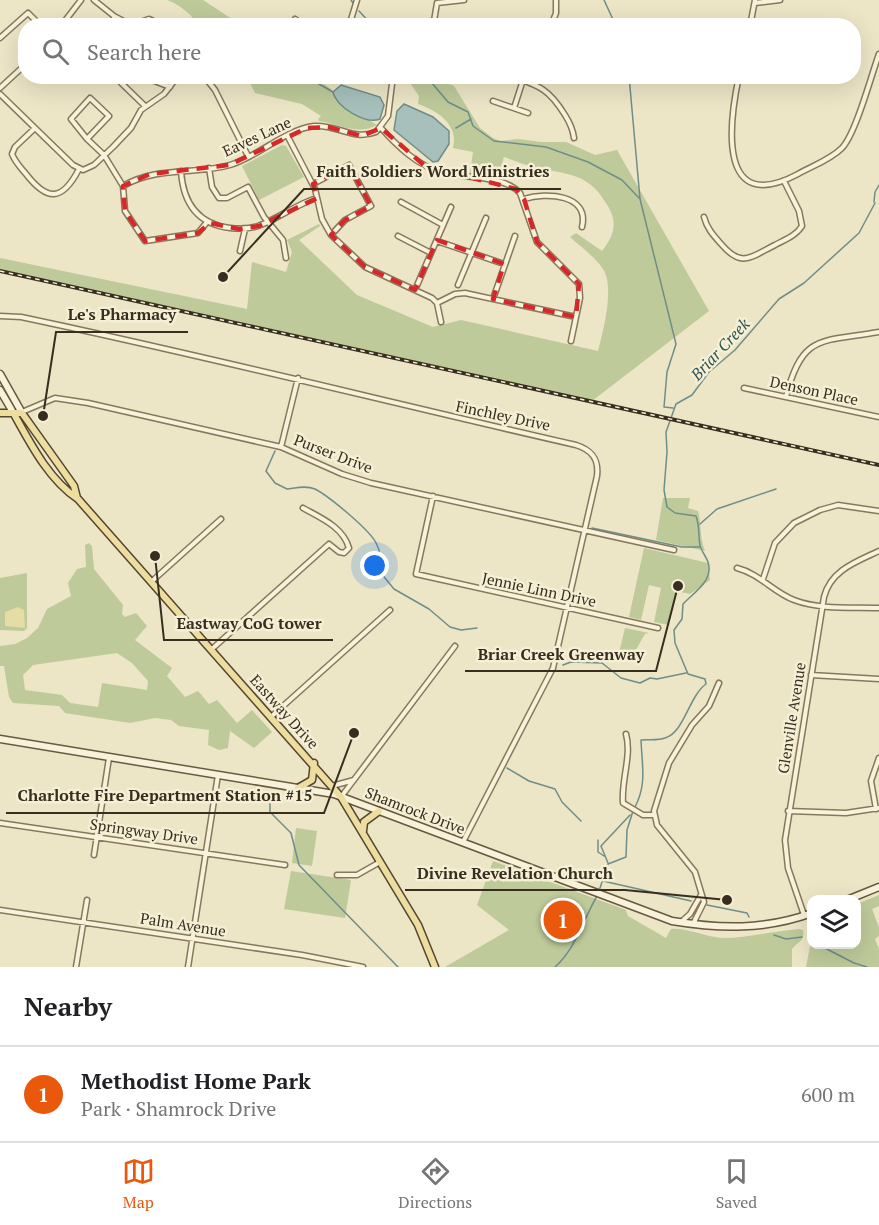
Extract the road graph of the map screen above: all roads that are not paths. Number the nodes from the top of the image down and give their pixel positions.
1 (81, 0) edge
2 (94, 0) edge
3 (357, 0) edge
4 (464, 0) edge
5 (556, 0) edge
6 (780, 0) edge
7 (435, 1) edge
8 (755, 1) edge
9 (114, 16) joint
10 (67, 18) edge
11 (118, 18) edge
12 (351, 18) edge
13 (434, 18) edge
14 (554, 18) edge
15 (752, 18) edge
16 (18, 22) edge
17 (0, 38) edge
18 (879, 54) edge
19 (18, 71) edge
20 (122, 84) edge
21 (162, 84) edge
22 (172, 84) edge
23 (210, 84) edge
24 (392, 84) edge
25 (522, 84) edge
26 (531, 84) edge
27 (738, 84) edge
28 (170, 87) junction
29 (0, 88) edge
30 (0, 94) edge
31 (493, 101) dead end
32 (145, 106) junction
33 (514, 108) junction
34 (528, 113) dead end
35 (35, 128) junction
36 (381, 128) junction
37 (288, 137) junction
38 (574, 138) dead end
39 (87, 139) junction
40 (104, 155) junction
41 (248, 156) junction
42 (209, 168) junction
43 (79, 169) junction
44 (181, 171) junction
45 (784, 181) junction
46 (313, 184) junction
47 (123, 186) junction
48 (318, 198) junction
49 (524, 199) junction
50 (401, 202) dead end
51 (451, 207) dead end
52 (704, 217) dead end
53 (486, 218) dead end
54 (207, 222) junction
55 (267, 222) junction
56 (443, 225) junction
57 (582, 227) dead end
58 (246, 229) junction
59 (331, 235) junction
60 (398, 236) dead end
61 (515, 236) dead end
62 (437, 240) junction
63 (240, 251) dead end
64 (431, 253) junction
65 (471, 253) junction
66 (286, 258) dead end
67 (504, 264) junction
68 (458, 285) dead end
69 (415, 290) junction
70 (493, 299) junction
71 (436, 303) junction
72 (0, 316) edge
73 (576, 317) junction
74 (441, 322) dead end
75 (879, 332) edge
76 (571, 341) dead end
77 (0, 374) edge
78 (298, 378) junction
79 (744, 388) dead end
80 (0, 390) edge
81 (786, 397) junction
82 (0, 413) edge
83 (18, 413) junction
84 (879, 417) edge
85 (281, 447) junction
86 (433, 496) junction
87 (303, 508) dead end
88 (879, 511) edge
89 (221, 519) dead end
90 (585, 530) junction
91 (674, 549) dead end
92 (879, 551) edge
93 (737, 568) dead end
94 (763, 579) junction
95 (151, 582) junction
96 (823, 605) junction
97 (879, 608) edge
98 (568, 609) junction
99 (390, 610) dead end
100 (658, 628) dead end
101 (455, 646) dead end
102 (212, 649) junction
103 (811, 675) junction
104 (879, 679) edge
105 (719, 683) dead end
106 (272, 716) junction
107 (626, 734) dead end
108 (0, 741) edge
109 (109, 757) junction
110 (879, 758) edge
111 (314, 763) junction
112 (218, 775) junction
113 (354, 780) junction
114 (332, 786) junction
115 (298, 788) junction
116 (341, 797) junction
117 (877, 808) edge
118 (379, 811) junction
119 (788, 811) junction
120 (654, 816) junction
121 (0, 823) edge
122 (363, 832) junction
123 (97, 837) junction
124 (463, 842) junction
125 (205, 853) junction
126 (94, 855) dead end
127 (381, 862) junction
128 (285, 866) dead end
129 (337, 875) dead end
130 (879, 887) edge
131 (701, 895) junction
132 (859, 895) edge
133 (87, 900) dead end
134 (0, 910) edge
135 (807, 911) edge
136 (807, 914) edge
137 (82, 922) junction
138 (681, 922) junction
139 (693, 924) junction
140 (192, 938) junction
141 (76, 967) edge
142 (188, 967) edge
143 (363, 967) edge
144 (435, 967) edge

1 - 10 street
2 - 9 street
3 - 12 street
4 - 7 street
5 - 14 street
6 - 8 street
7 - 13 street
8 - 15 street
9 - 11 street
16 - 17 street
18 - 45 street
19 - 29 street
20 - 32 street
21 - 28 street
22 - 28 street
23 - 41 street
24 - 36 street
25 - 33 street
26 - 38 street
27 - 45 street
28 - 32 street
30 - 35 street
31 - 33 street
32 - 40 street
33 - 34 street
35 - 43 street
35 - 43 street
36 - 37 street, Eaves Lane
36 - 49 street
37 - 41 street, Eaves Lane
37 - 46 street
39 - 39 street
39 - 40 street
40 - 43 street
40 - 47 street
41 - 42 street, Eaves Lane
42 - 44 street, Eaves Lane
42 - 55 street
44 - 47 street, Eaves Lane
44 - 54 street
45 - 52 street
46 - 48 street
46 - 59 street
47 - 54 street
48 - 55 street
48 - 59 street
49 - 57 street
49 - 73 street
50 - 56 street
51 - 56 street
53 - 65 street
54 - 58 street
55 - 58 street
55 - 66 street
56 - 62 street
58 - 63 street
59 - 69 street
60 - 64 street
61 - 67 street
62 - 64 street
62 - 65 street
64 - 69 street
65 - 67 street
65 - 68 street
67 - 70 street
69 - 71 street
70 - 71 street
70 - 73 street
71 - 74 street
72 - 78 street, Finchley Drive
73 - 76 street
75 - 81 street
77 - 83 street, Eastway Drive
78 - 85 street
78 - 90 street, Finchley Drive
79 - 81 street, Denson Place
80 - 83 street, Eastway Drive
81 - 84 street, Denson Place
82 - 83 main road
83 - 85 street, Purser Drive
83 - 95 main road, Eastway Drive
85 - 86 street, Purser Drive
86 - 90 street, Purser Drive
86 - 98 street, Jennie Linn Drive
87 - 102 street
88 - 94 street
89 - 95 street
90 - 91 street, Purser Drive
90 - 98 street, Finchley Drive
92 - 96 street, Glenville Avenue
93 - 94 street
94 - 96 street
95 - 102 main road, Eastway Drive
96 - 97 street
96 - 103 street, Glenville Avenue
98 - 100 street, Jennie Linn Drive
98 - 124 street, Finchley Drive
99 - 106 street
101 - 113 street
102 - 106 main road, Eastway Drive
103 - 104 street
103 - 119 street, Glenville Avenue
105 - 120 street
106 - 111 main road, Eastway Drive
107 - 120 street
108 - 109 street, Shamrock Drive
109 - 112 street, Shamrock Drive
109 - 123 street
110 - 117 street
111 - 114 main road, Eastway Drive
111 - 115 main road
112 - 115 street, Shamrock Drive
112 - 125 street
113 - 114 street
113 - 116 street
114 - 116 main road, Eastway Drive
115 - 116 street, Shamrock Drive
116 - 118 street, Shamrock Drive
116 - 122 main road, Eastway Drive
117 - 119 street
118 - 122 main road
118 - 124 street, Shamrock Drive
119 - 135 street, Glenville Avenue
120 - 131 street
121 - 123 street, Springway Drive
122 - 127 main road, Eastway Drive
123 - 125 street, Springway Drive
123 - 126 street
124 - 138 street, Shamrock Drive
125 - 128 street, Springway Drive
125 - 140 street
127 - 129 street
127 - 144 main road, Eastway Drive
130 - 132 street
131 - 138 street
131 - 139 street
133 - 137 street
134 - 137 street, Palm Avenue
136 - 139 street, Shamrock Drive
137 - 140 street, Palm Avenue
137 - 141 street
138 - 139 street, Shamrock Drive
140 - 142 street
140 - 143 street, Palm Avenue

